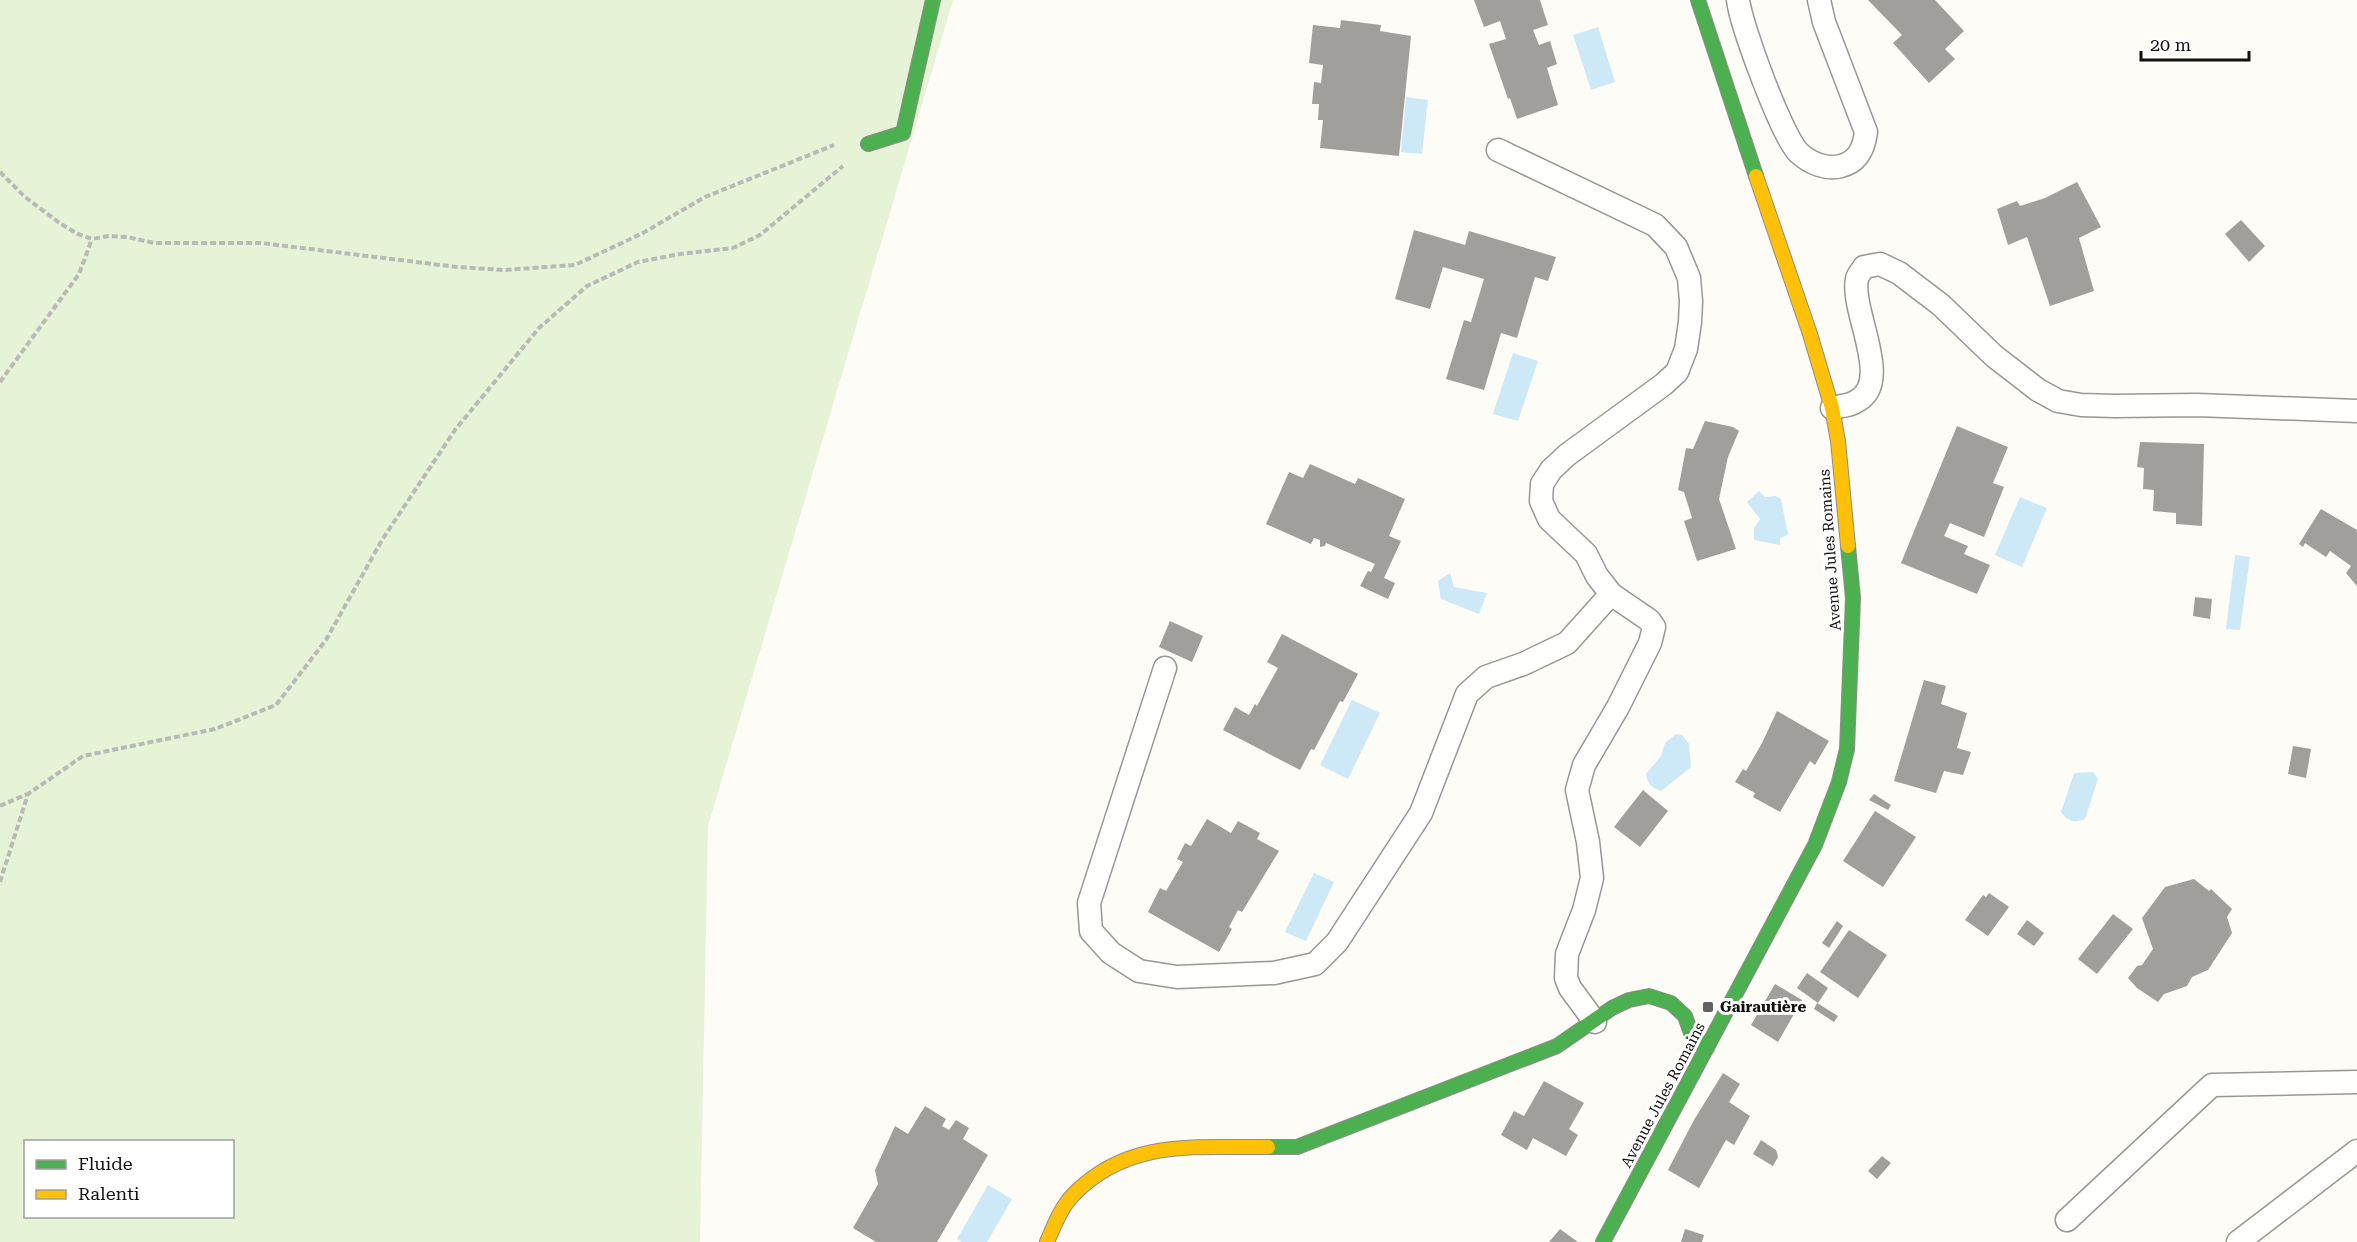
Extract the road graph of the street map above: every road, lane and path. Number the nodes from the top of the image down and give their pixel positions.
1 (933, 0) edge
2 (1698, 0) edge
3 (1738, 0) edge
4 (1819, 0) edge
5 (839, 143) dead end
6 (868, 144) joint
7 (1498, 150) dead end
8 (0, 172) edge
9 (92, 240) junction
10 (0, 382) edge
11 (1832, 408) junction
12 (2357, 411) edge
13 (1611, 594) junction
14 (1165, 668) dead end
15 (28, 794) junction
16 (0, 806) edge
17 (0, 882) edge
18 (1595, 1022) junction
19 (1707, 1048) junction
20 (2357, 1082) edge
21 (2357, 1150) edge
22 (2067, 1220) dead end
23 (1047, 1242) edge
24 (1604, 1242) edge
25 (2238, 1242) edge

1 - 6 street
2 - 11 street, Avenue Jules Romains
3 - 4 lane
5 - 9 path
6 - 15 path
7 - 13 lane
8 - 9 path
9 - 10 path
11 - 12 lane
11 - 19 street, Avenue Jules Romains
13 - 14 lane
13 - 18 lane
15 - 16 path
15 - 17 path
18 - 19 street
18 - 23 street
19 - 24 street, Avenue Jules Romains
20 - 22 lane
21 - 25 lane

